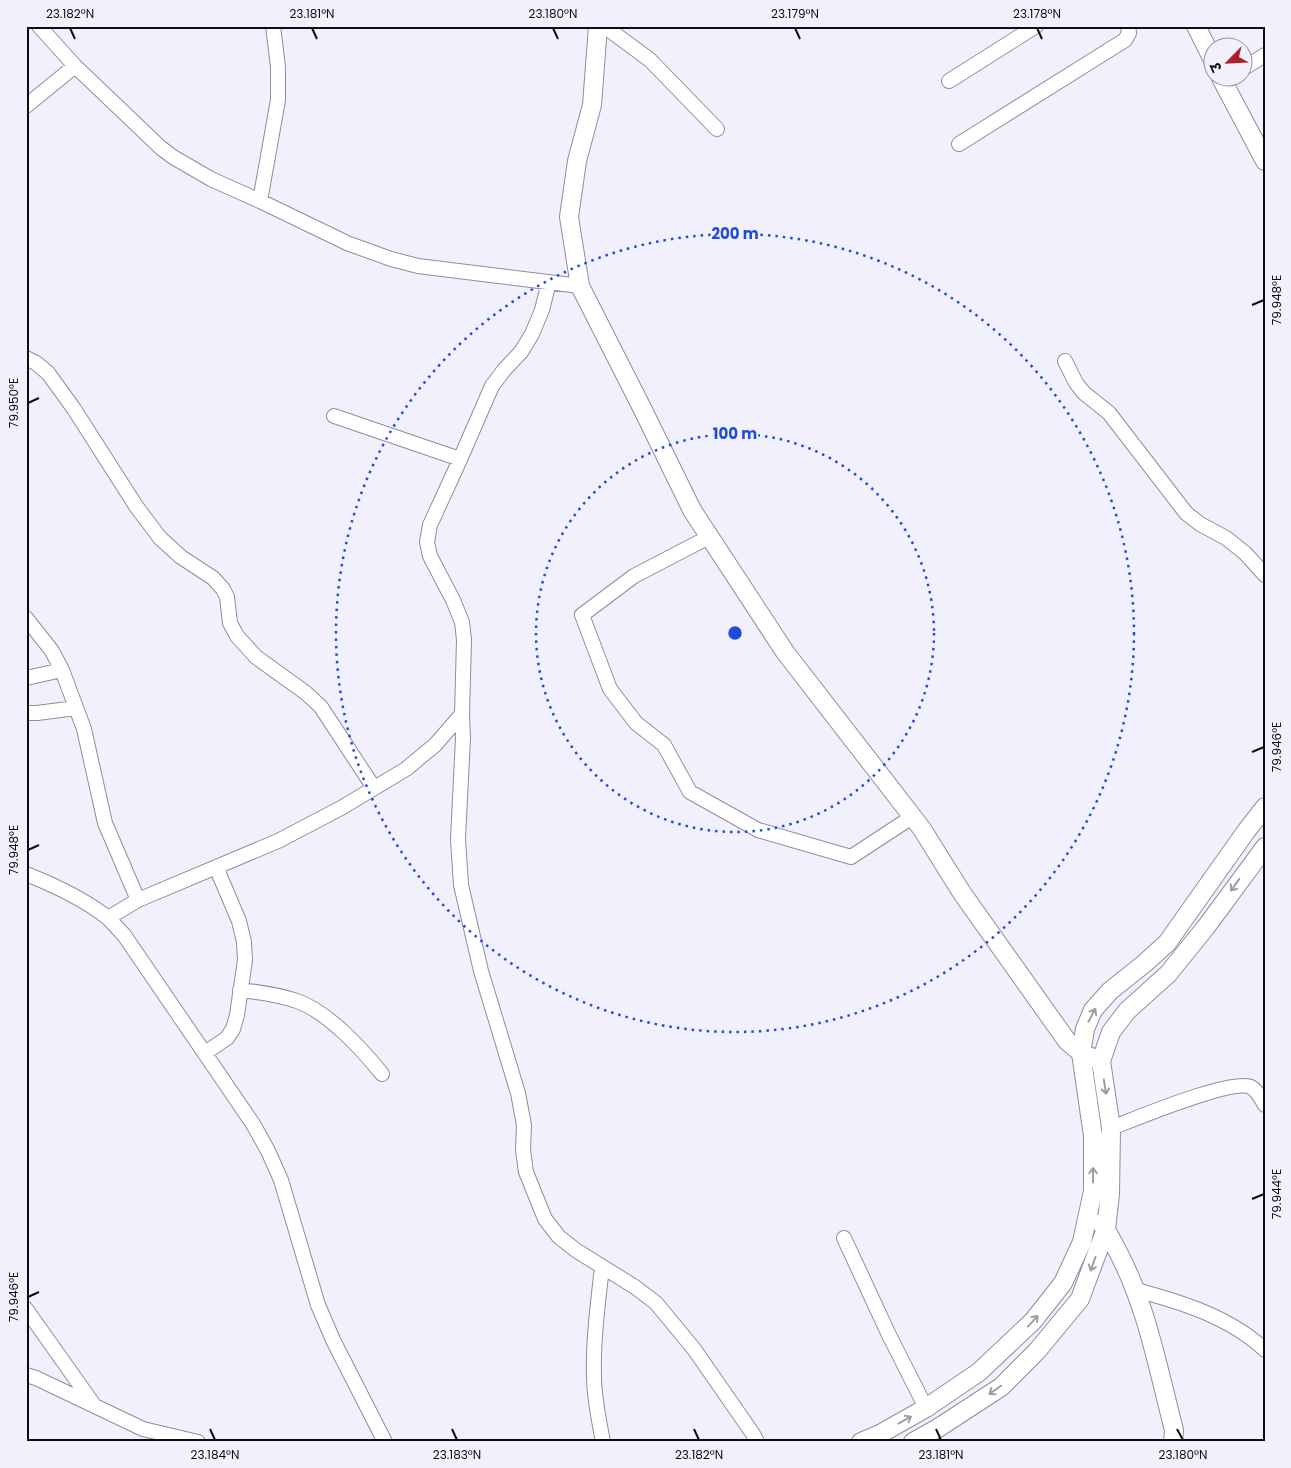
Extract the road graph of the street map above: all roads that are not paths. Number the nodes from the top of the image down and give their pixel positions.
1 (39, 26) edge
2 (273, 26) edge
3 (598, 26) edge
4 (604, 26) edge
5 (1036, 26) edge
6 (1128, 26) edge
7 (1196, 26) edge
8 (1204, 42) edge
9 (1265, 56) edge
10 (1254, 62) edge
11 (75, 66) junction
12 (949, 80) dead end
13 (1229, 88) edge
14 (26, 106) edge
15 (716, 129) dead end
16 (959, 144) dead end
17 (1265, 161) edge
18 (260, 201) junction
19 (549, 282) junction
20 (580, 286) junction
21 (26, 358) edge
22 (1065, 361) dead end
23 (334, 416) dead end
24 (460, 458) junction
25 (710, 537) junction
26 (1265, 575) edge
27 (26, 618) edge
28 (62, 670) junction
29 (26, 678) edge
30 (76, 708) junction
31 (26, 713) edge
32 (462, 714) junction
33 (374, 788) junction
34 (1265, 807) edge
35 (912, 817) junction
36 (1265, 846) edge
37 (216, 867) junction
38 (26, 874) edge
39 (138, 900) junction
40 (108, 918) junction
41 (240, 990) junction
42 (1081, 1053) junction
43 (205, 1054) junction
44 (1101, 1061) junction
45 (382, 1074) dead end
46 (1265, 1106) edge
47 (1111, 1128) junction
48 (1090, 1208) junction
49 (1106, 1229) junction
50 (844, 1238) dead end
51 (602, 1267) junction
52 (1136, 1290) junction
53 (26, 1309) edge
54 (1265, 1350) edge
55 (26, 1375) edge
56 (96, 1407) junction
57 (926, 1408) junction
58 (198, 1442) edge
59 (385, 1442) edge
60 (603, 1442) edge
61 (757, 1442) edge
62 (861, 1442) edge
63 (913, 1442) edge
64 (1173, 1442) edge

1 - 11 street
2 - 18 street
3 - 20 street
4 - 15 street
5 - 12 street
6 - 16 street
7 - 8 street
9 - 10 street
11 - 14 street
11 - 18 street
13 - 17 street
18 - 19 street
19 - 20 street
19 - 24 street
20 - 25 street
21 - 33 street
22 - 26 street
23 - 24 street
24 - 32 street
25 - 35 street
25 - 35 street
27 - 28 street
28 - 29 street
28 - 30 street
30 - 31 street
30 - 39 street
32 - 33 street
32 - 51 street
33 - 37 street
42 -> 34 street
35 - 42 street
36 -> 44 street
37 - 39 street
37 - 41 street
38 - 40 street
39 - 40 street
40 - 43 street
41 - 43 street
41 - 45 street
42 - 44 street
48 -> 42 street
43 - 59 street
44 -> 47 street
46 - 47 street
47 - 49 street
48 - 49 street
57 -> 48 street
49 - 52 street
49 -> 63 street
50 - 57 street
51 - 60 street
51 - 61 street
52 - 54 street
52 - 64 street
53 - 56 street
55 - 56 street
56 - 58 street
62 -> 57 street

